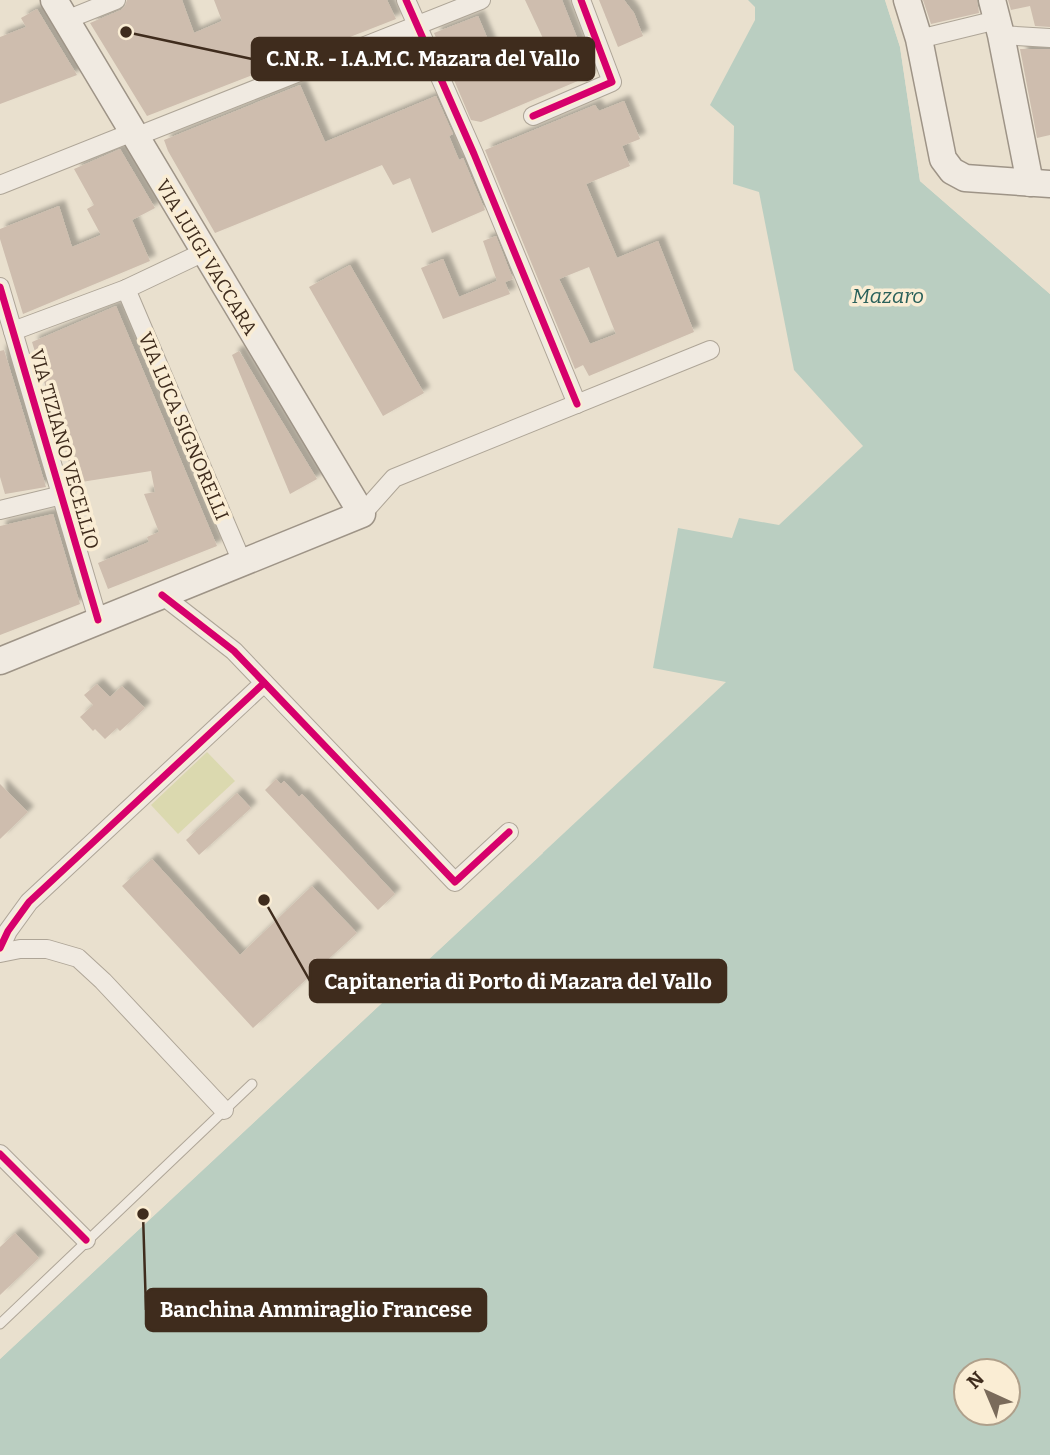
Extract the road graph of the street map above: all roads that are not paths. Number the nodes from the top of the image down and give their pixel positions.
1 (116, 0) edge
2 (405, 0) edge
3 (481, 0) edge
4 (581, 0) edge
5 (907, 0) edge
6 (60, 10) edge
7 (997, 18) edge
8 (416, 26) junction
9 (1050, 38) edge
10 (919, 39) junction
11 (533, 116) dead end
12 (134, 134) junction
13 (1040, 183) edge
14 (0, 185) edge
15 (204, 253) junction
16 (0, 287) edge
17 (126, 289) junction
18 (13, 331) junction
19 (710, 350) dead end
20 (577, 404) junction
21 (62, 495) junction
22 (0, 510) edge
23 (362, 514) junction
24 (242, 562) junction
25 (162, 594) junction
26 (98, 620) junction
27 (0, 661) edge
28 (264, 683) junction
29 (509, 832) dead end
30 (0, 948) edge
31 (0, 953) edge
32 (252, 1084) dead end
33 (224, 1110) junction
34 (0, 1154) edge
35 (86, 1240) junction
36 (0, 1324) edge

1 - 6 street
2 - 8 street
3 - 8 street
4 - 11 street
5 - 10 main road
6 - 12 main road, VIA LUIGI VACCARA
7 - 9 street
7 - 10 street
7 - 13 main road
8 - 12 street
8 - 20 street
10 - 13 main road
12 - 14 street
12 - 15 main road, VIA LUIGI VACCARA
15 - 17 street
15 - 23 main road, VIA LUIGI VACCARA
16 - 18 street, VIA TIZIANO VECELLIO
17 - 18 street
17 - 24 street, VIA LUCA SIGNORELLI
18 - 21 street, VIA TIZIANO VECELLIO
19 - 20 street
20 - 23 street
21 - 22 street
21 - 26 street, VIA TIZIANO VECELLIO
23 - 24 main road
24 - 25 main road
25 - 26 main road
25 - 28 street
26 - 27 main road
28 - 29 street
28 - 30 street
31 - 33 street
32 - 33 lane
33 - 35 lane
34 - 35 street
35 - 36 lane

